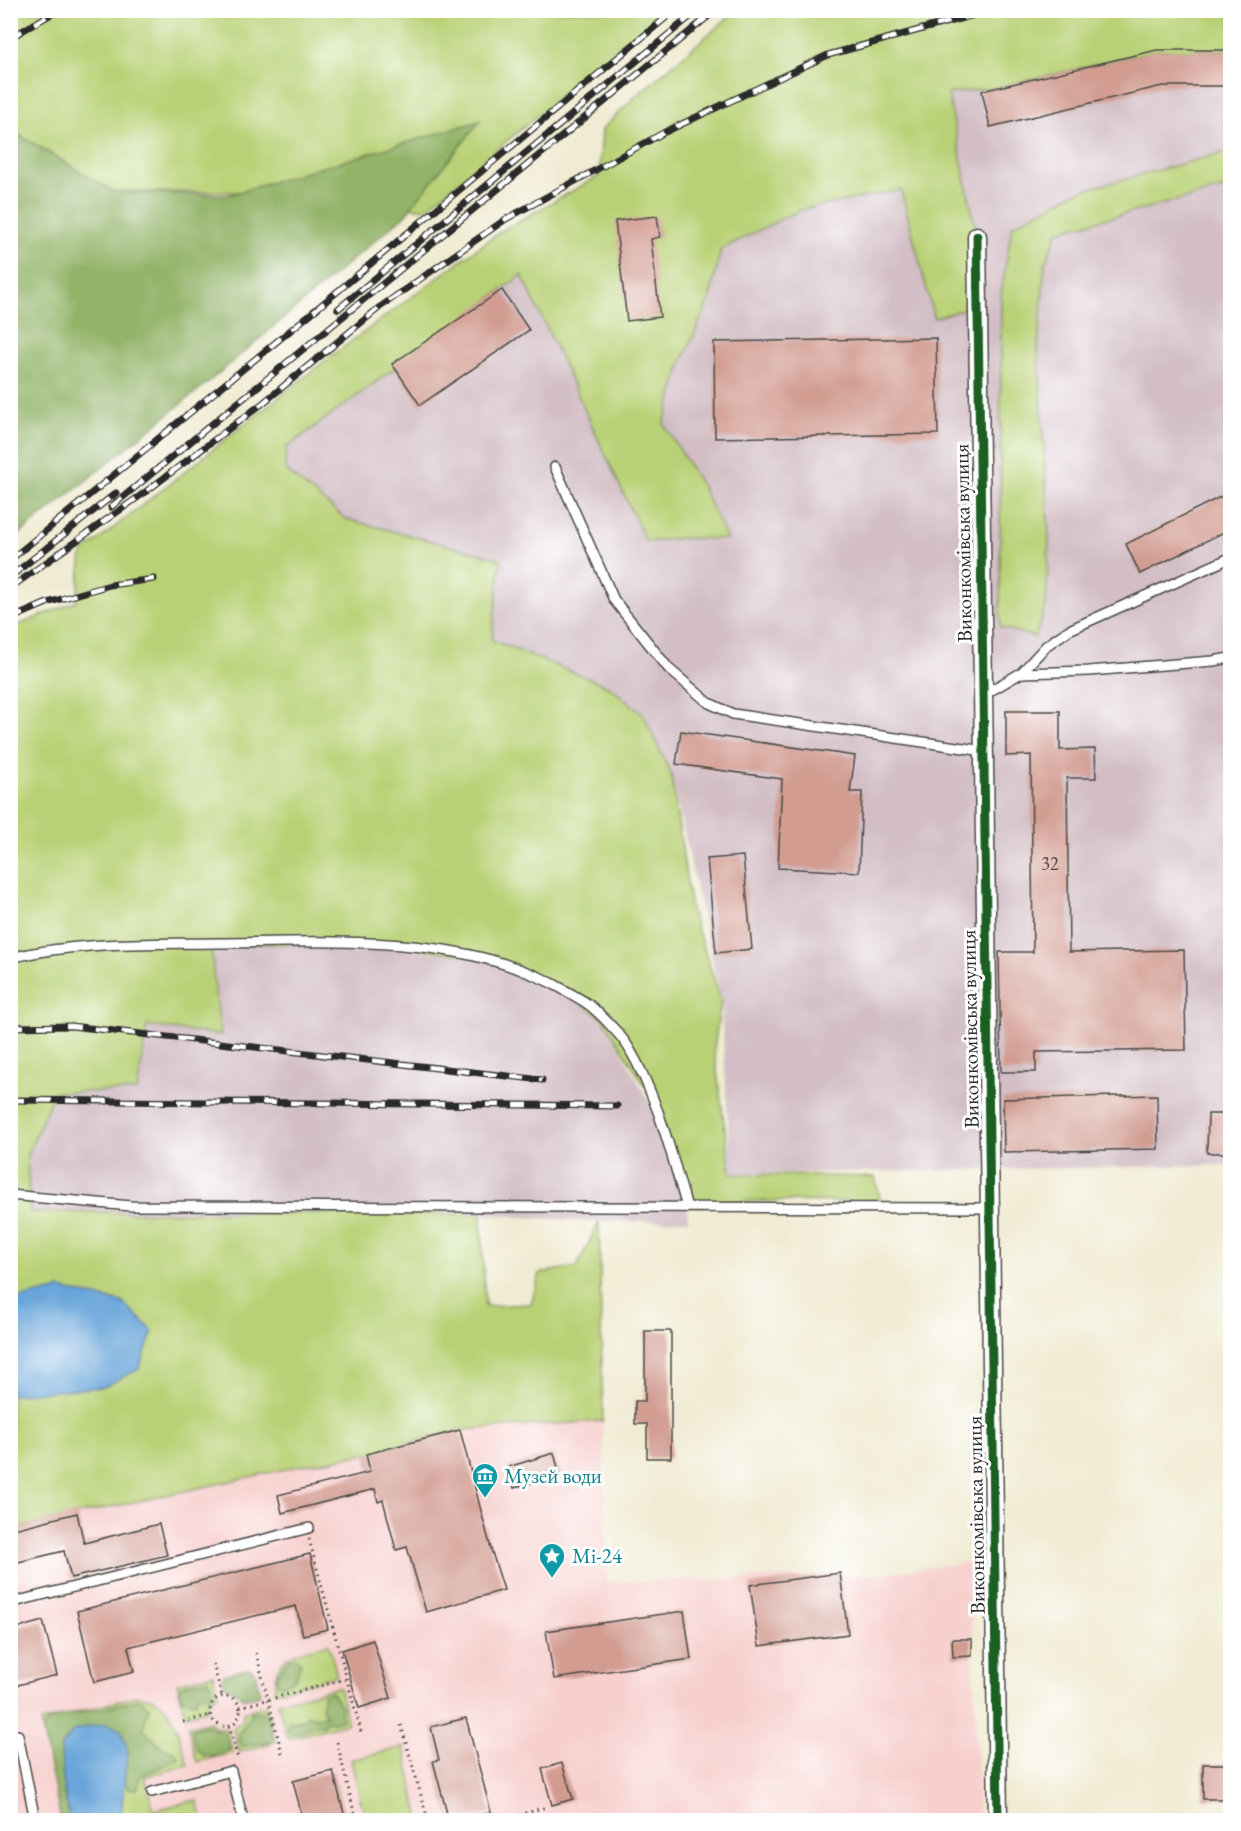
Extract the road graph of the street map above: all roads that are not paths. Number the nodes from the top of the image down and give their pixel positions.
1 (977, 236) dead end
2 (555, 467) dead end
3 (1230, 558) edge
4 (1230, 658) edge
5 (1021, 673) junction
6 (983, 696) junction
7 (984, 751) junction
8 (10, 958) edge
9 (10, 1195) edge
10 (687, 1207) junction
11 (990, 1208) junction
12 (307, 1528) road end
13 (10, 1603) edge
14 (18, 1735) dead end
15 (152, 1792) dead end
16 (35, 1821) edge
17 (243, 1821) edge
18 (998, 1821) edge

1 - 6 street, Виконкомівська вулиця
2 - 7 lane
3 - 5 lane
4 - 5 lane
5 - 6 lane
6 - 7 street, Виконкомівська вулиця
7 - 11 street, Виконкомівська вулиця
8 - 10 lane
9 - 10 lane
10 - 11 lane
11 - 18 street, Виконкомівська вулиця
12 - 13 lane
14 - 16 lane
15 - 17 lane

